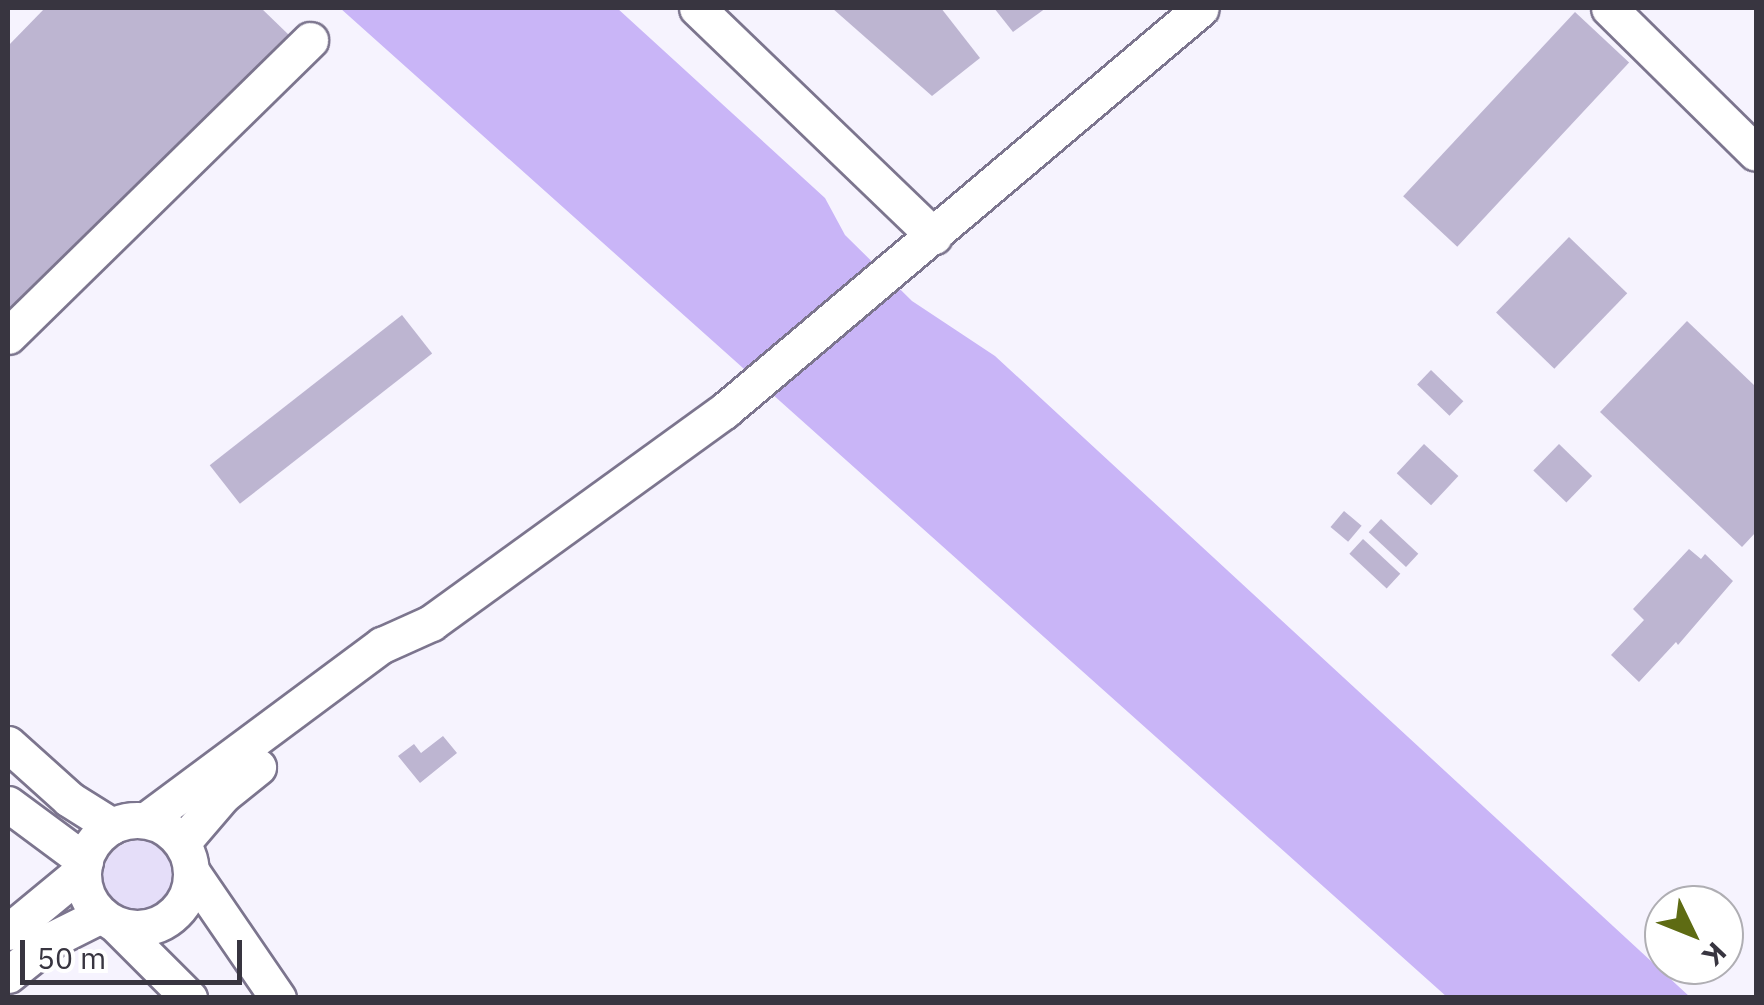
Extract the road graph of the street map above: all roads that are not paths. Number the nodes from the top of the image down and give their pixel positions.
1 (697, 8) edge
2 (1200, 8) edge
3 (1609, 8) edge
4 (310, 40) dead end
5 (1756, 153) edge
6 (927, 241) junction
7 (8, 336) edge
8 (431, 623) junction
9 (8, 744) edge
10 (8, 804) edge
11 (129, 823) junction
12 (186, 857) junction
13 (84, 866) junction
14 (109, 920) junction
15 (8, 932) edge
16 (8, 974) edge
17 (189, 998) edge
18 (278, 998) edge

1 - 6 street
2 - 6 street
3 - 5 street
4 - 7 street
6 - 8 street
8 - 11 street
8 - 12 street
9 - 11 street
10 - 13 street
11 - 12 street
11 - 13 street
12 - 14 street
12 - 18 street
13 - 14 street
13 - 15 street
14 - 16 street
14 - 17 street

